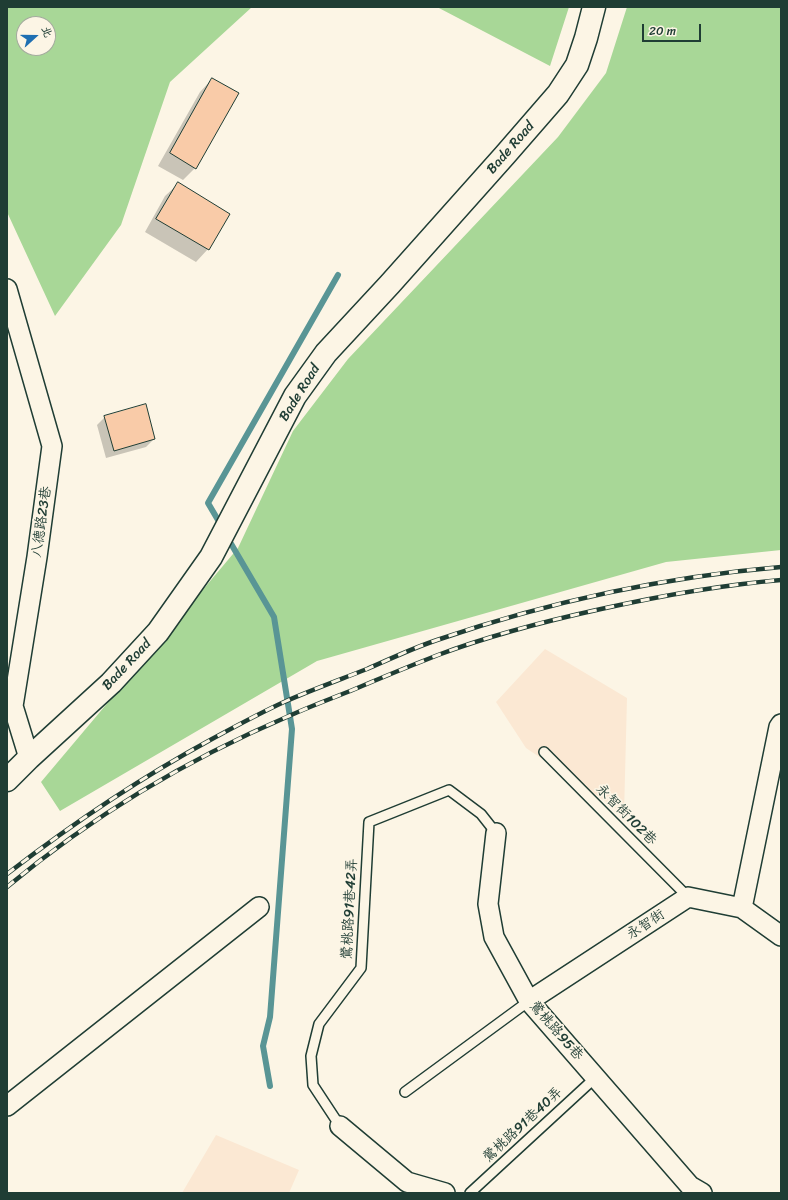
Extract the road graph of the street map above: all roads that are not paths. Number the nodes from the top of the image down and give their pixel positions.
1 (594, 7) edge
2 (7, 289) edge
3 (781, 724) edge
4 (544, 752) dead end
5 (29, 758) junction
6 (7, 780) edge
7 (496, 833) joint
8 (688, 897) junction
9 (259, 907) dead end
10 (742, 908) junction
11 (781, 936) edge
12 (529, 1001) junction
13 (596, 1077) junction
14 (406, 1092) dead end
15 (7, 1106) edge
16 (340, 1126) joint
17 (445, 1193) edge
18 (470, 1193) edge
19 (702, 1193) edge

1 - 5 main road, Bade Road
2 - 5 street, 八德路23巷
3 - 10 street
4 - 8 lane, 永智街102巷
5 - 6 main road, Bade Road
7 - 12 street, 鶯桃路95巷
7 - 16 lane, 鶯桃路91巷42弄
8 - 10 street
8 - 12 street, 永智街
9 - 15 street
10 - 11 street
12 - 13 street, 鶯桃路95巷
12 - 14 lane, 永智街
13 - 18 lane, 鶯桃路91巷40弄
13 - 19 street, 鶯桃路95巷
16 - 17 street

